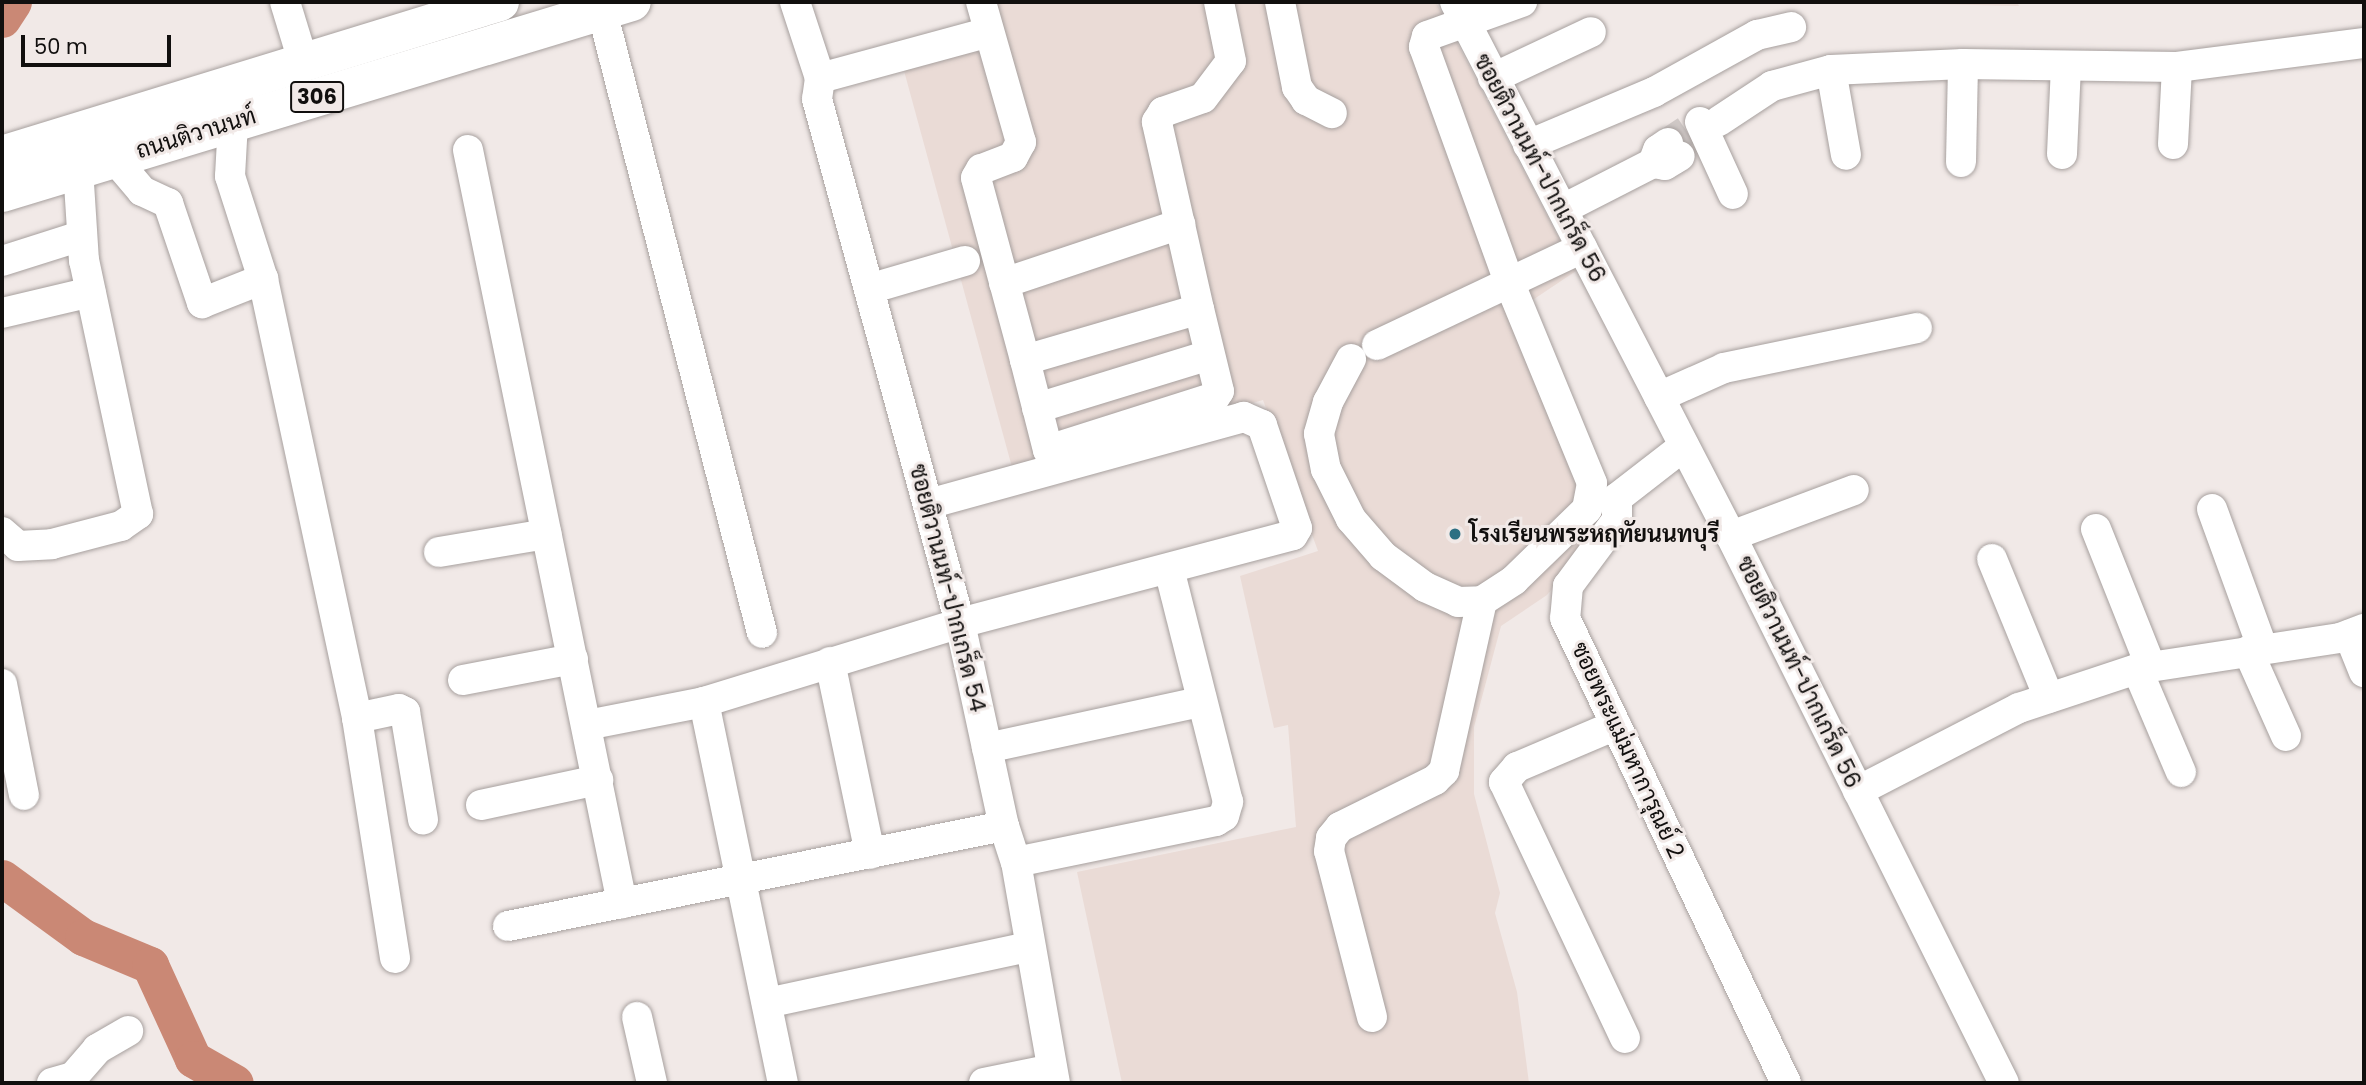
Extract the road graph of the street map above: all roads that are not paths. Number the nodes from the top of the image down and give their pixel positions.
1 (285, 2) edge
2 (776, 2) edge
3 (795, 2) edge
4 (1219, 2) edge
5 (1280, 2) edge
6 (1522, 2) edge
7 (491, 3) edge
8 (617, 6) edge
9 (987, 10) edge
10 (1460, 12) edge
11 (1791, 27) dead end
12 (1591, 32) dead end
13 (497, 42) junction
14 (2364, 43) edge
15 (303, 61) junction
16 (1963, 64) junction
17 (2066, 66) junction
18 (2177, 67) junction
19 (1831, 69) junction
20 (1493, 78) junction
21 (818, 89) junction
22 (1332, 113) dead end
23 (233, 122) junction
24 (1688, 139) junction
25 (2173, 144) dead end
26 (1528, 145) junction
27 (468, 150) dead end
28 (2062, 154) dead end
29 (2, 155) edge
30 (1846, 155) dead end
31 (1961, 162) dead end
32 (96, 164) junction
33 (2, 193) edge
34 (1733, 194) dead end
35 (1563, 209) junction
36 (1180, 224) junction
37 (81, 236) junction
38 (1583, 248) junction
39 (2, 261) edge
40 (965, 261) dead end
41 (263, 279) junction
42 (1508, 279) junction
43 (1004, 283) junction
44 (869, 289) junction
45 (91, 292) junction
46 (1199, 309) junction
47 (2, 313) edge
48 (1917, 328) dead end
49 (1377, 345) dead end
50 (1209, 355) junction
51 (1351, 359) dead end
52 (1025, 360) junction
53 (1659, 397) junction
54 (1037, 408) junction
55 (1684, 446) junction
56 (1854, 490) dead end
57 (929, 504) junction
58 (2212, 509) dead end
59 (2096, 530) dead end
60 (2, 532) edge
61 (547, 534) junction
62 (1731, 536) junction
63 (439, 552) dead end
64 (1992, 559) dead end
65 (1169, 569) junction
66 (1482, 601) junction
67 (960, 623) junction
68 (2357, 632) edge
69 (762, 633) dead end
70 (2255, 650) junction
71 (573, 659) junction
72 (830, 662) junction
73 (2144, 667) junction
74 (2364, 672) edge
75 (463, 680) dead end
76 (2, 684) edge
77 (2049, 698) junction
78 (704, 702) junction
79 (1200, 702) junction
80 (357, 718) junction
81 (6, 722) edge
82 (587, 725) junction
83 (1616, 725) junction
84 (2286, 736) dead end
85 (987, 748) junction
86 (2181, 772) dead end
87 (598, 780) junction
88 (1858, 791) junction
89 (24, 795) dead end
90 (481, 805) dead end
91 (423, 820) dead end
92 (1004, 826) junction
93 (870, 854) junction
94 (1016, 862) junction
95 (741, 880) junction
96 (622, 903) junction
97 (508, 926) dead end
98 (1029, 947) junction
99 (395, 958) dead end
100 (766, 1003) junction
101 (637, 1017) dead end
102 (1372, 1017) dead end
103 (128, 1031) dead end
104 (1625, 1038) dead end
105 (1053, 1076) edge
106 (52, 1083) edge
107 (652, 1083) edge
108 (783, 1083) edge
109 (984, 1083) edge
110 (1786, 1083) edge
111 (2004, 1083) edge

1 - 15 street
2 - 21 street, ซอยติวานนท์-ปากเกร็ด 54
3 - 21 street, ซอยติวานนท์-ปากเกร็ด 54
4 - 36 street
5 - 22 street
6 - 10 street
7 - 13 main road
7 - 15 main road, ถนนติวานนท์ / 306
8 - 13 main road, ถนนติวานนท์ / 306
8 - 69 street
9 - 21 street
9 - 43 street
10 - 20 street, ซอยติวานนท์-ปากเกร็ด 56
10 - 42 street
11 - 26 street
12 - 20 street
13 - 23 main road, ถนนติวานนท์ / 306
14 - 18 street
15 - 29 main road, ถนนติวานนท์ / 306
16 - 17 street
16 - 19 street
16 - 31 street
17 - 18 street
17 - 28 street
18 - 25 street
19 - 24 street
19 - 30 street
20 - 26 street, ซอยติวานนท์-ปากเกร็ด 56
21 - 44 street, ซอยติวานนท์-ปากเกร็ด 54
23 - 32 main road, ถนนติวานนท์ / 306
23 - 41 street
24 - 34 street
24 - 35 street
26 - 35 street, ซอยติวานนท์-ปากเกร็ด 56
27 - 61 street
32 - 33 main road, ถนนติวานนท์ / 306
32 - 37 street
32 - 41 street
35 - 38 street, ซอยติวานนท์-ปากเกร็ด 56
36 - 43 street
36 - 46 street
37 - 39 street
37 - 45 street
38 - 42 street
38 - 53 street, ซอยติวานนท์-ปากเกร็ด 56
40 - 44 street
41 - 80 street
42 - 49 street
42 - 66 street
43 - 52 street
44 - 57 street, ซอยติวานนท์-ปากเกร็ด 54
45 - 47 street
45 - 60 street
46 - 50 street
46 - 52 street
48 - 53 street
50 - 54 street
50 - 54 street
51 - 66 street
52 - 54 street
53 - 55 street, ซอยติวานนท์-ปากเกร็ด 56
55 - 62 street, ซอยติวานนท์-ปากเกร็ด 56
55 - 83 street, ซอยพระแม่มหาการุณย์ 2
56 - 62 street
57 - 65 street
57 - 67 street, ซอยติวานนท์-ปากเกร็ด 54
58 - 70 street
59 - 73 street
61 - 63 street
61 - 71 street
62 - 88 street, ซอยติวานนท์-ปากเกร็ด 56
64 - 77 street
65 - 67 street
65 - 79 street
66 - 102 street
67 - 72 street
67 - 85 street, ซอยติวานนท์-ปากเกร็ด 54
68 - 70 street
68 - 74 street
70 - 73 street
70 - 84 street
71 - 75 street
71 - 82 street
72 - 78 street
72 - 93 street
73 - 77 street
73 - 86 street
76 - 81 street
77 - 88 street
78 - 82 street
78 - 95 street
79 - 85 street
79 - 94 street
80 - 91 street
80 - 99 street
81 - 89 street
82 - 87 street
83 - 104 street
83 - 110 street, ซอยพระแม่มหาการุณย์ 2
85 - 92 street, ซอยติวานนท์-ปากเกร็ด 54
87 - 90 street
87 - 96 street
88 - 111 street, ซอยติวานนท์-ปากเกร็ด 56
92 - 93 street
92 - 94 street, ซอยติวานนท์-ปากเกร็ด 54
93 - 95 street
94 - 98 street, ซอยติวานนท์-ปากเกร็ด 54
95 - 96 street
95 - 100 street
96 - 97 street
98 - 100 street
98 - 105 street, ซอยติวานนท์-ปากเกร็ด 54
100 - 108 street
101 - 107 street
103 - 106 street
105 - 109 street

